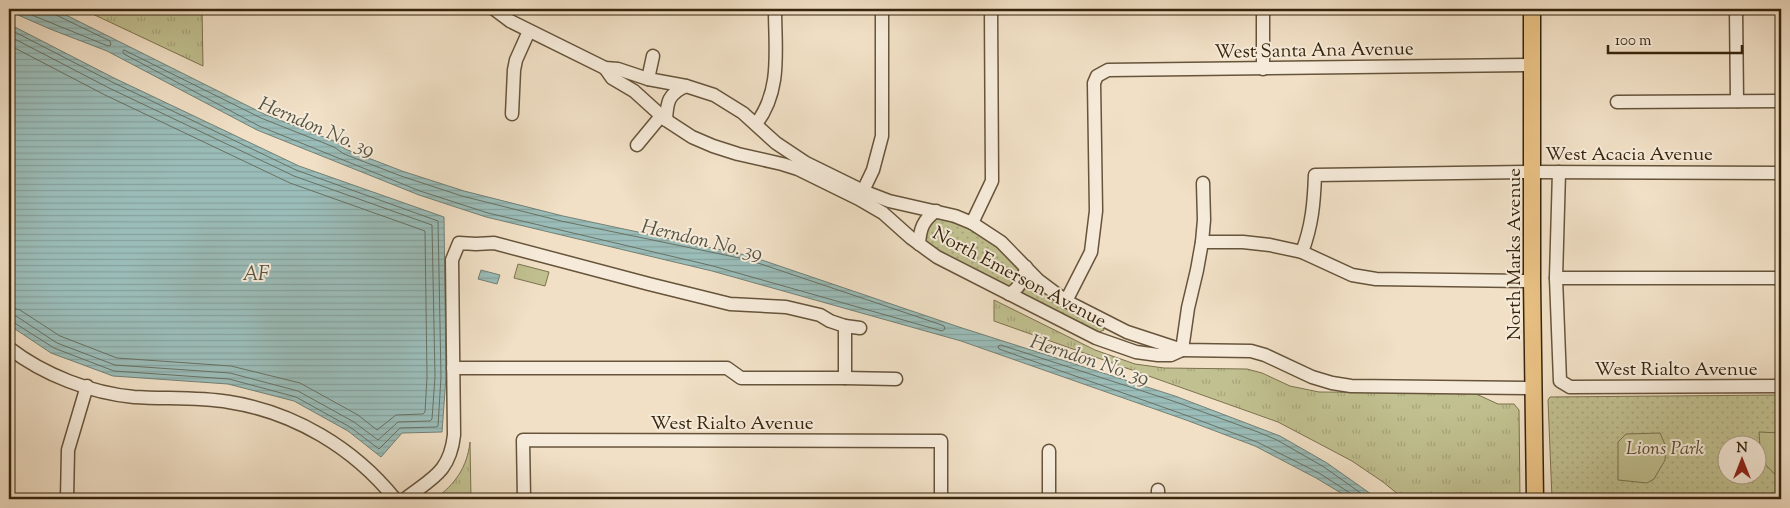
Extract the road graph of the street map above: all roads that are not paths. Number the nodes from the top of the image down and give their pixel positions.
1 (494, 9) edge
2 (775, 9) edge
3 (882, 9) edge
4 (991, 9) edge
5 (1263, 9) edge
6 (1532, 9) edge
7 (1736, 9) edge
8 (529, 31) junction
9 (653, 56) dead end
10 (1533, 65) junction
11 (605, 68) junction
12 (1263, 69) junction
13 (648, 79) junction
14 (686, 86) junction
15 (1737, 101) junction
16 (1781, 101) edge
17 (1617, 102) dead end
18 (512, 114) dead end
19 (663, 118) junction
20 (756, 124) junction
21 (637, 145) dead end
22 (1532, 172) junction
23 (1559, 172) junction
24 (1781, 173) edge
25 (1203, 183) dead end
26 (861, 195) junction
27 (936, 211) junction
28 (972, 223) junction
29 (1202, 242) junction
30 (919, 244) junction
31 (1302, 252) junction
32 (1026, 267) junction
33 (1556, 278) junction
34 (1781, 278) edge
35 (1532, 281) junction
36 (1009, 294) junction
37 (1066, 301) junction
38 (845, 326) junction
39 (860, 328) dead end
40 (9, 348) edge
41 (1182, 350) junction
42 (453, 368) junction
43 (845, 378) junction
44 (896, 379) dead end
45 (87, 386) junction
46 (1781, 386) edge
47 (1534, 388) junction
48 (1048, 451) dead end
49 (67, 499) edge
50 (395, 499) edge
51 (405, 499) edge
52 (524, 499) edge
53 (942, 499) edge
54 (1049, 499) edge
55 (1535, 499) edge

1 - 8 street, North Emerson Avenue
2 - 20 street
3 - 26 street
4 - 28 street
5 - 12 street
6 - 10 main road, North Marks Avenue
7 - 15 street
8 - 11 street, North Emerson Avenue
8 - 18 street
9 - 13 street
10 - 12 street, West Santa Ana Avenue
10 - 22 main road, North Marks Avenue
11 - 13 street, North Emerson Avenue
11 - 19 street, North Emerson Avenue
12 - 37 street, West Santa Ana Avenue
13 - 14 street, North Emerson Avenue
14 - 19 street
14 - 20 street, North Emerson Avenue
15 - 16 street
15 - 17 street
19 - 21 street
19 - 26 street, North Emerson Avenue
20 - 26 street, North Emerson Avenue
22 - 23 street, West Acacia Avenue
22 - 31 street, West Acacia Avenue
22 - 35 main road, North Marks Avenue
23 - 24 street, West Acacia Avenue
23 - 33 street
25 - 29 street
26 - 27 street, North Emerson Avenue
26 - 30 street, North Emerson Avenue
27 - 28 street, North Emerson Avenue
27 - 30 street
28 - 32 street, North Emerson Avenue
29 - 31 street
29 - 41 street
30 - 36 street, North Emerson Avenue
31 - 35 street
32 - 36 street
32 - 37 street, North Emerson Avenue
33 - 34 street
33 - 46 street, West Rialto Avenue
35 - 47 main road, North Marks Avenue
36 - 41 street, North Emerson Avenue
37 - 41 street, North Emerson Avenue
38 - 39 street
38 - 42 street
38 - 43 street
40 - 45 street
41 - 47 street, North Emerson Avenue
42 - 43 street
42 - 51 street
43 - 44 street
45 - 49 street
45 - 50 street
47 - 55 main road, North Marks Avenue
48 - 54 street
52 - 53 street, West Rialto Avenue

